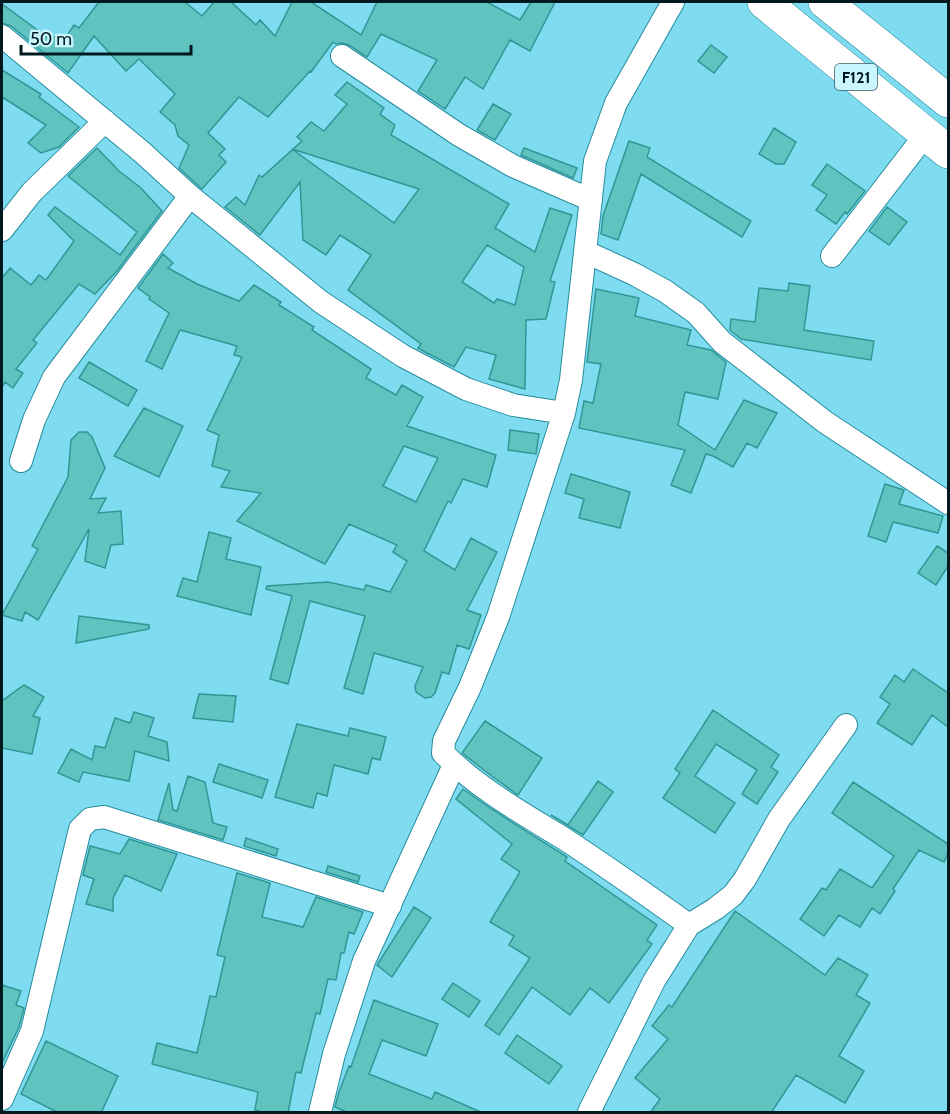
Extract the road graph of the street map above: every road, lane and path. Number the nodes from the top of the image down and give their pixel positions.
1 (673, 2) edge
2 (764, 2) edge
3 (825, 2) edge
4 (2, 36) edge
5 (342, 56) dead end
6 (948, 101) edge
7 (105, 122) junction
8 (937, 143) edge
9 (190, 196) junction
10 (591, 200) junction
11 (2, 230) edge
12 (586, 252) junction
13 (832, 256) dead end
14 (564, 413) junction
15 (21, 461) dead end
16 (948, 502) edge
17 (846, 724) dead end
18 (454, 765) junction
19 (390, 906) junction
20 (688, 925) junction
21 (2, 1099) edge
22 (320, 1113) edge
23 (589, 1113) edge

1 - 10 street
2 - 8 main road, F121
3 - 6 main road, F121
4 - 7 street
5 - 10 street
7 - 9 street
7 - 11 street
8 - 13 street
9 - 14 street
9 - 15 street
10 - 12 street
12 - 14 street
12 - 16 street
14 - 18 street
17 - 20 street
18 - 19 street
18 - 20 street
19 - 21 street
19 - 22 street
20 - 23 street

